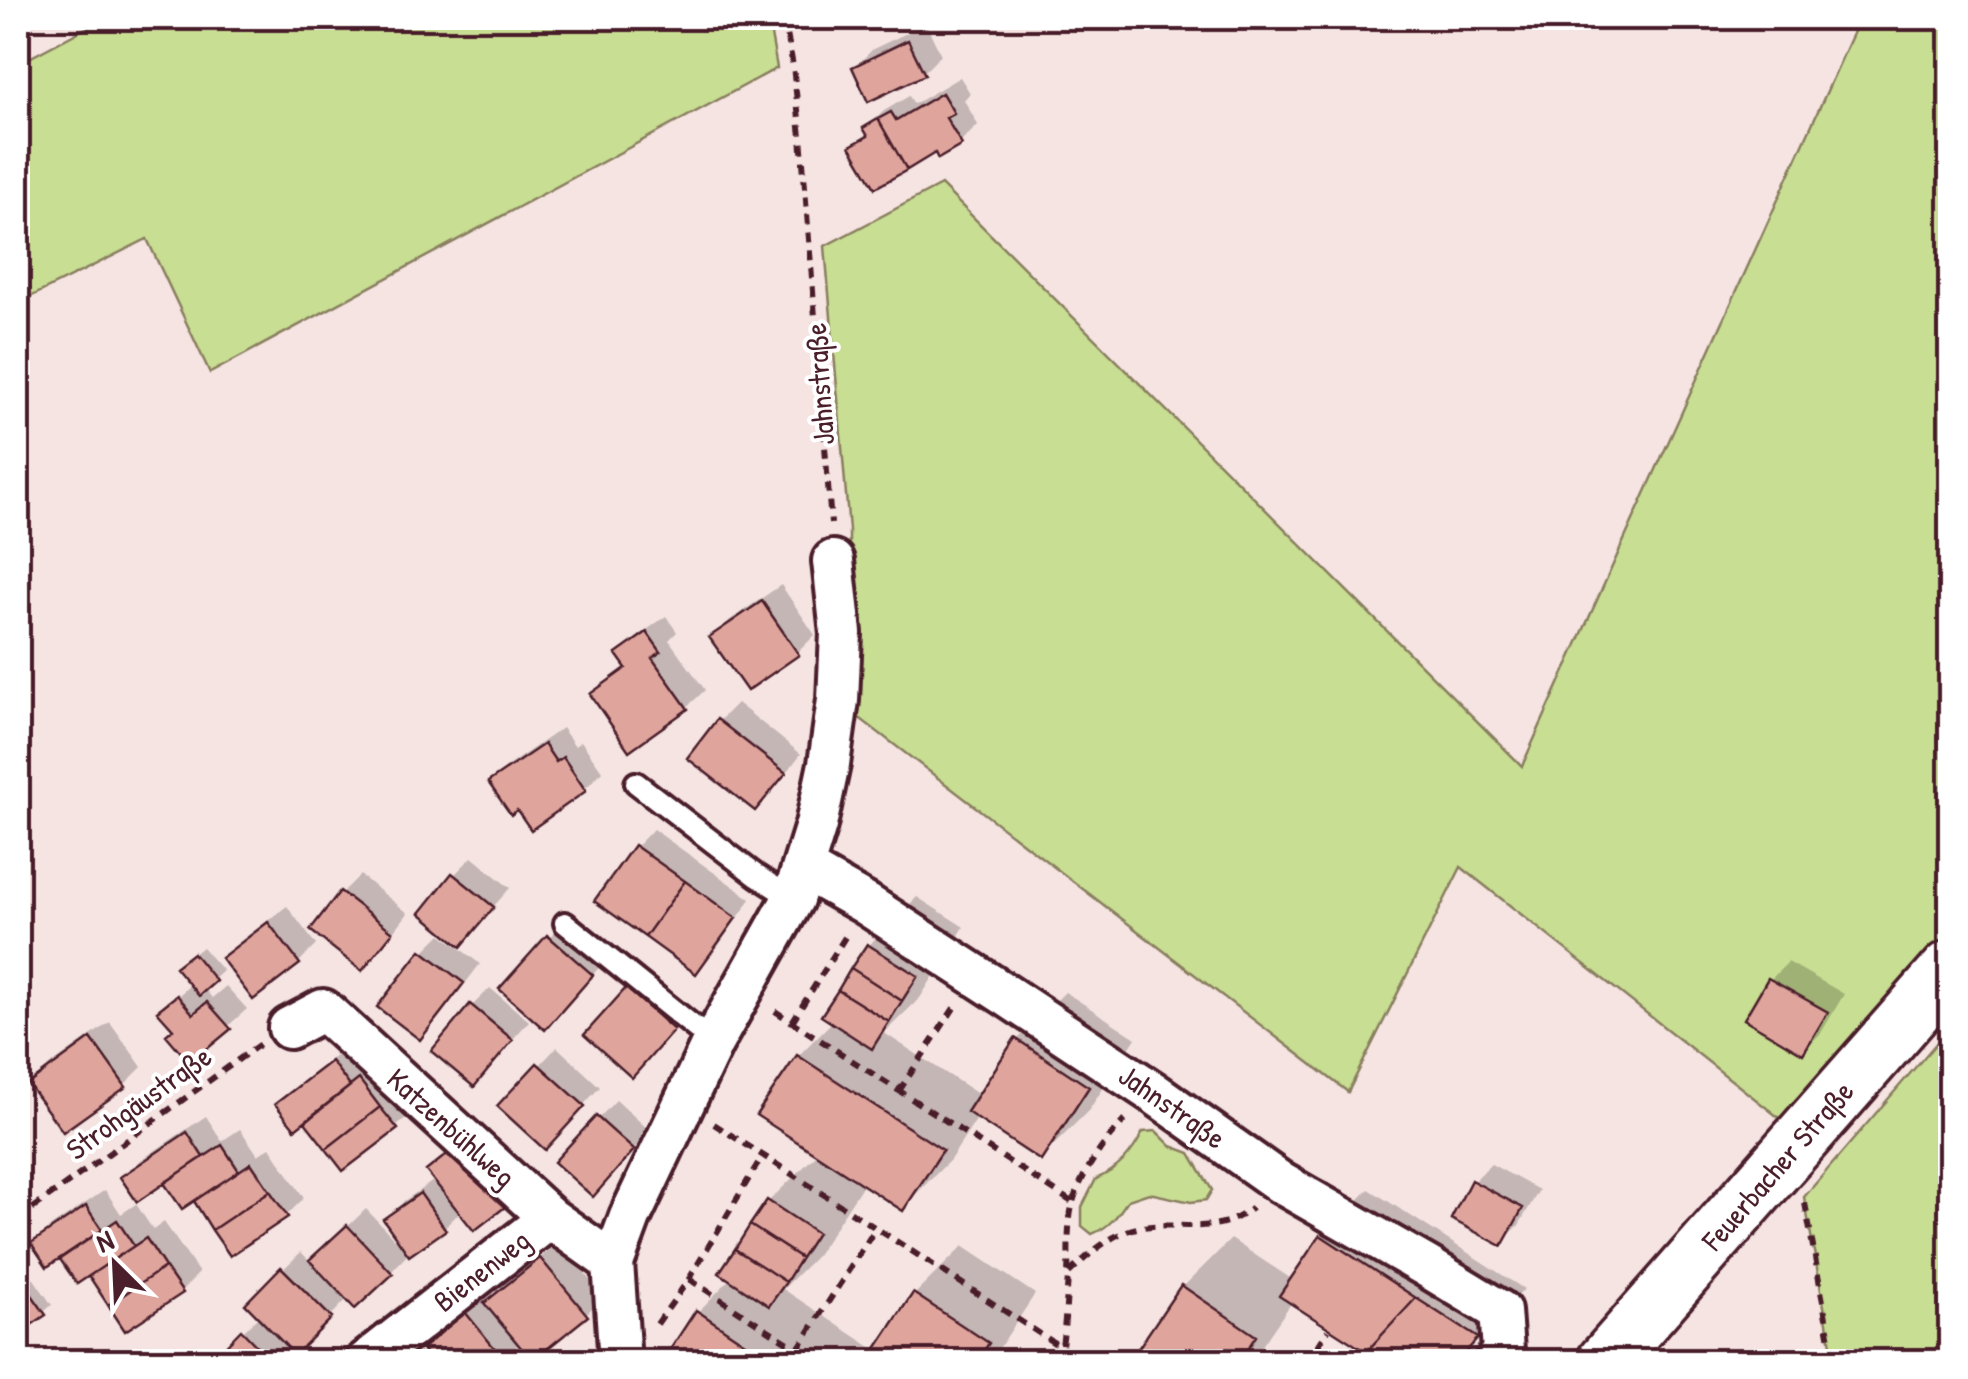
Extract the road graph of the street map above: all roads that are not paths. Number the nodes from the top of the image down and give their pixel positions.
1 (834, 561) road end
2 (636, 783) dead end
3 (798, 883) junction
4 (565, 922) dead end
5 (1950, 969) edge
6 (290, 1028) road end
7 (713, 1042) junction
8 (550, 1218) junction
9 (612, 1263) junction
10 (620, 1357) edge
11 (366, 1362) edge
12 (1495, 1362) edge
13 (1605, 1362) edge

1 - 3 street
2 - 3 lane
3 - 7 street
3 - 12 street, Jahnstraße
4 - 7 lane
5 - 13 main road, Feuerbacher Straße
6 - 8 street, Katzenbühlweg
7 - 9 street
8 - 9 street, Katzenbühlweg
8 - 11 street, Bienenweg
9 - 10 street

